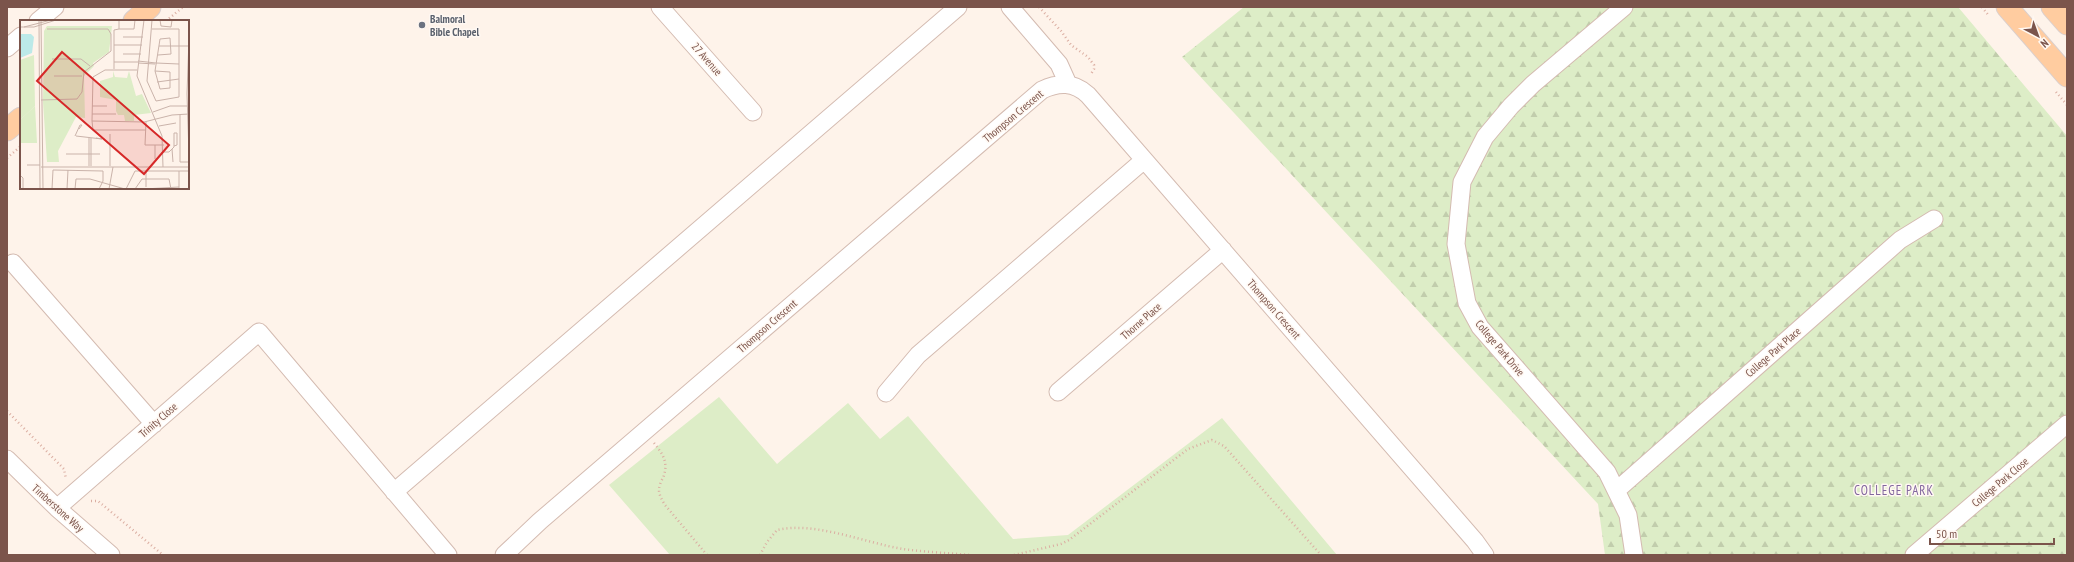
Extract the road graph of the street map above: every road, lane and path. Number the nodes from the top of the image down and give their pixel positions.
1 (54, 7) edge
2 (150, 7) edge
3 (182, 7) edge
4 (660, 7) edge
5 (958, 7) edge
6 (1010, 7) edge
7 (1038, 7) edge
8 (1624, 7) edge
9 (2007, 7) edge
10 (2052, 7) edge
11 (39, 20) edge
12 (135, 20) edge
13 (167, 20) edge
14 (2067, 24) edge
15 (20, 37) edge
16 (7, 48) edge
17 (1091, 74) dead end
18 (2067, 76) edge
19 (1068, 84) junction
20 (753, 112) dead end
21 (20, 119) edge
22 (7, 130) edge
23 (20, 147) edge
24 (7, 158) edge
25 (1144, 160) junction
26 (1934, 219) dead end
27 (1223, 250) junction
28 (13, 262) dead end
29 (1058, 392) dead end
30 (886, 393) dead end
31 (7, 411) edge
32 (154, 424) junction
33 (2067, 424) edge
34 (645, 432) junction
35 (7, 459) edge
36 (65, 478) dead end
37 (1617, 490) junction
38 (394, 492) junction
39 (92, 501) dead end
40 (57, 508) junction
41 (111, 555) edge
42 (163, 555) edge
43 (448, 555) edge
44 (504, 555) edge
45 (707, 555) edge
46 (760, 555) edge
47 (970, 555) edge
48 (1014, 555) edge
49 (1321, 555) edge
50 (1485, 555) edge
51 (1634, 555) edge
52 (1914, 555) edge

1 - 11 street
2 - 12 main road
3 - 13 path
4 - 20 street, 27 Avenue
5 - 38 street
6 - 19 street
7 - 17 path
8 - 37 street, College Park Drive
9 - 18 main road
10 - 14 main road
15 - 16 street
19 - 25 street, Thompson Crescent
19 - 34 street, Thompson Crescent
21 - 22 main road
23 - 24 path
25 - 27 street, Thompson Crescent
25 - 30 street
26 - 37 street, College Park Place
27 - 29 street, Thorne Place
27 - 50 street, Thompson Crescent
28 - 32 street
31 - 36 path
32 - 38 street, Trinity Close
32 - 40 street, Trinity Close
33 - 52 street, College Park Close
34 - 44 street, Thompson Crescent
34 - 45 path
35 - 40 street, Timberstone Way
37 - 51 street, College Park Drive
38 - 43 street
39 - 42 path
40 - 41 street, Timberstone Way
46 - 47 path
48 - 49 path

